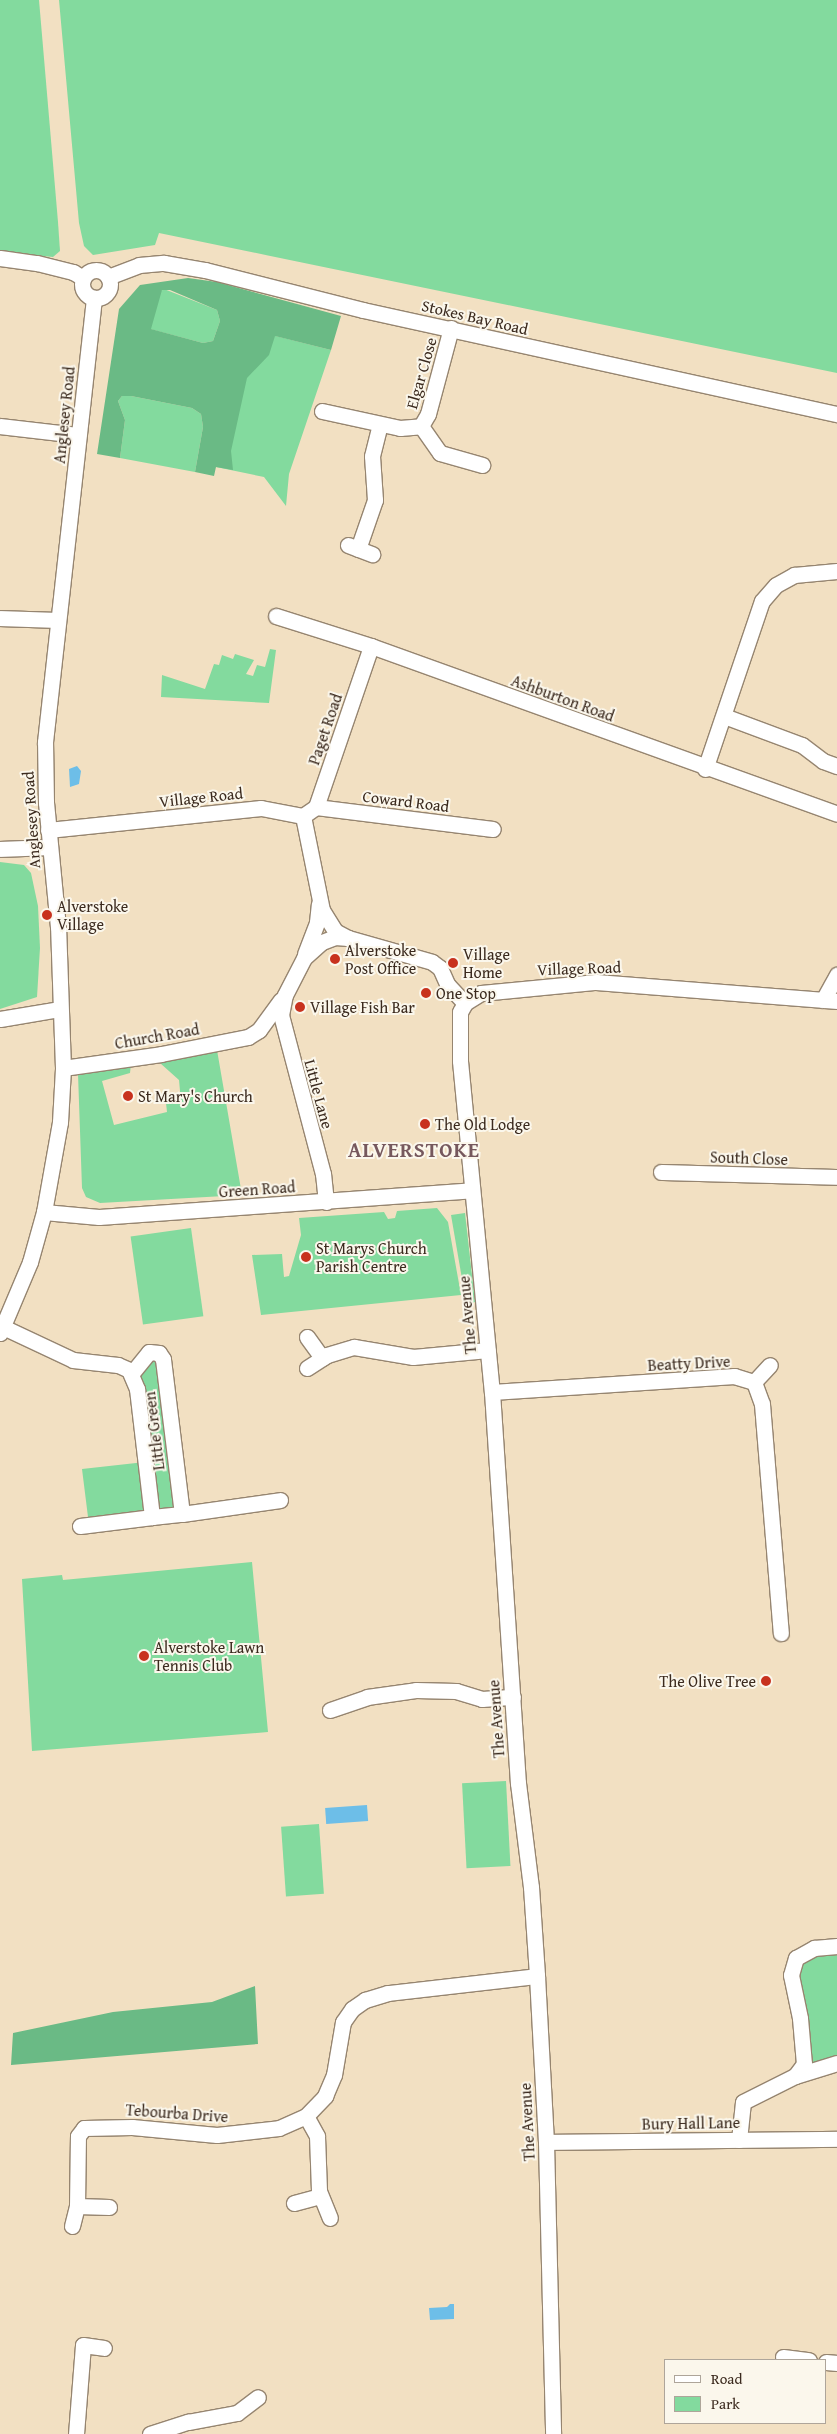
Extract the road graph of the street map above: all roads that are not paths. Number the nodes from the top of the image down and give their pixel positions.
1 (0, 258) edge
2 (108, 277) junction
3 (83, 278) junction
4 (94, 298) junction
5 (452, 328) junction
6 (322, 411) dead end
7 (837, 414) edge
8 (380, 425) junction
9 (0, 426) edge
10 (421, 426) junction
11 (78, 435) junction
12 (482, 465) dead end
13 (372, 554) dead end
14 (837, 572) edge
15 (276, 616) dead end
16 (0, 618) edge
17 (58, 620) junction
18 (371, 646) junction
19 (724, 716) junction
20 (837, 766) edge
21 (706, 769) junction
22 (316, 807) junction
23 (837, 814) edge
24 (303, 816) junction
25 (492, 829) dead end
26 (48, 830) junction
27 (50, 847) junction
28 (0, 849) edge
29 (319, 900) junction
30 (348, 938) junction
31 (304, 958) junction
32 (837, 975) edge
33 (285, 995) junction
34 (830, 1000) edge
35 (465, 1003) junction
36 (60, 1009) junction
37 (0, 1018) edge
38 (283, 1024) junction
39 (256, 1033) junction
40 (63, 1068) junction
41 (661, 1172) dead end
42 (837, 1177) edge
43 (472, 1190) junction
44 (326, 1202) junction
45 (44, 1212) junction
46 (2, 1330) edge
47 (307, 1337) dead end
48 (488, 1350) junction
49 (322, 1358) junction
50 (770, 1366) dead end
51 (308, 1368) dead end
52 (132, 1373) junction
53 (754, 1382) junction
54 (492, 1392) junction
55 (280, 1500) dead end
56 (182, 1514) junction
57 (152, 1517) junction
58 (80, 1526) dead end
59 (781, 1632) dead end
60 (513, 1697) junction
61 (330, 1710) dead end
62 (837, 1946) edge
63 (537, 1976) junction
64 (837, 2063) edge
65 (795, 2076) junction
66 (306, 2116) junction
67 (837, 2139) edge
68 (739, 2140) junction
69 (546, 2142) junction
70 (320, 2196) junction
71 (294, 2203) dead end
72 (77, 2206) junction
73 (109, 2207) dead end
74 (330, 2218) dead end
75 (72, 2226) dead end
76 (104, 2348) dead end
77 (783, 2358) dead end
78 (796, 2359) edge
79 (258, 2397) dead end
80 (76, 2434) edge
81 (150, 2434) edge
82 (553, 2434) edge

1 - 3 street
2 - 3 street
2 - 4 street
2 - 5 street, Stokes Bay Road
3 - 4 street
4 - 11 street, Anglesey Road
5 - 7 street, Stokes Bay Road
5 - 10 street, Elgar Close
6 - 8 street, Elgar Close
8 - 10 street, Elgar Close
8 - 13 street
9 - 11 street
10 - 12 street, Elgar Close
11 - 17 street, Anglesey Road
14 - 19 street
15 - 18 street, Ashburton Road
16 - 17 street
17 - 26 street, Anglesey Road
18 - 21 street, Ashburton Road
18 - 22 street, Paget Road
19 - 20 street
19 - 21 street
21 - 23 street, Ashburton Road
22 - 24 street
22 - 25 street, Coward Road
24 - 26 street, Village Road
24 - 29 street
26 - 27 street, Anglesey Road
27 - 28 street
27 - 36 street, Anglesey Road
29 - 30 street
29 - 31 street
30 - 31 street
30 - 35 street
31 - 33 street
32 - 34 street
33 - 38 street, Little Lane
33 - 39 street
34 - 35 street, Village Road
35 - 43 street, The Avenue
36 - 37 street
36 - 40 street, Anglesey Road
38 - 39 street, Church Road
38 - 44 street, Little Lane
39 - 40 street, Church Road
40 - 45 street, Anglesey Road
41 - 42 street, South Close
43 - 44 street, Green Road
43 - 48 street, The Avenue
44 - 45 street, Green Road
45 - 46 street, Anglesey Road
46 - 52 street, Little Green
47 - 49 street
48 - 49 street
48 - 54 street, The Avenue
49 - 51 street
50 - 53 street
52 - 56 street, Little Green
52 - 57 street, Little Green
53 - 54 street, Beatty Drive
53 - 59 street
54 - 60 street, The Avenue
55 - 56 street
56 - 57 street
57 - 58 street
60 - 61 street
60 - 63 street, The Avenue
62 - 65 street
63 - 66 street, Tebourba Drive
63 - 69 street, The Avenue
64 - 65 street
65 - 68 street
66 - 70 street
66 - 72 street, Tebourba Drive
67 - 68 street, Bury Hall Lane
68 - 69 street, Bury Hall Lane
69 - 82 street, The Avenue
70 - 71 street
70 - 74 street
72 - 73 street
72 - 75 street
76 - 80 street
77 - 78 street
79 - 81 street

